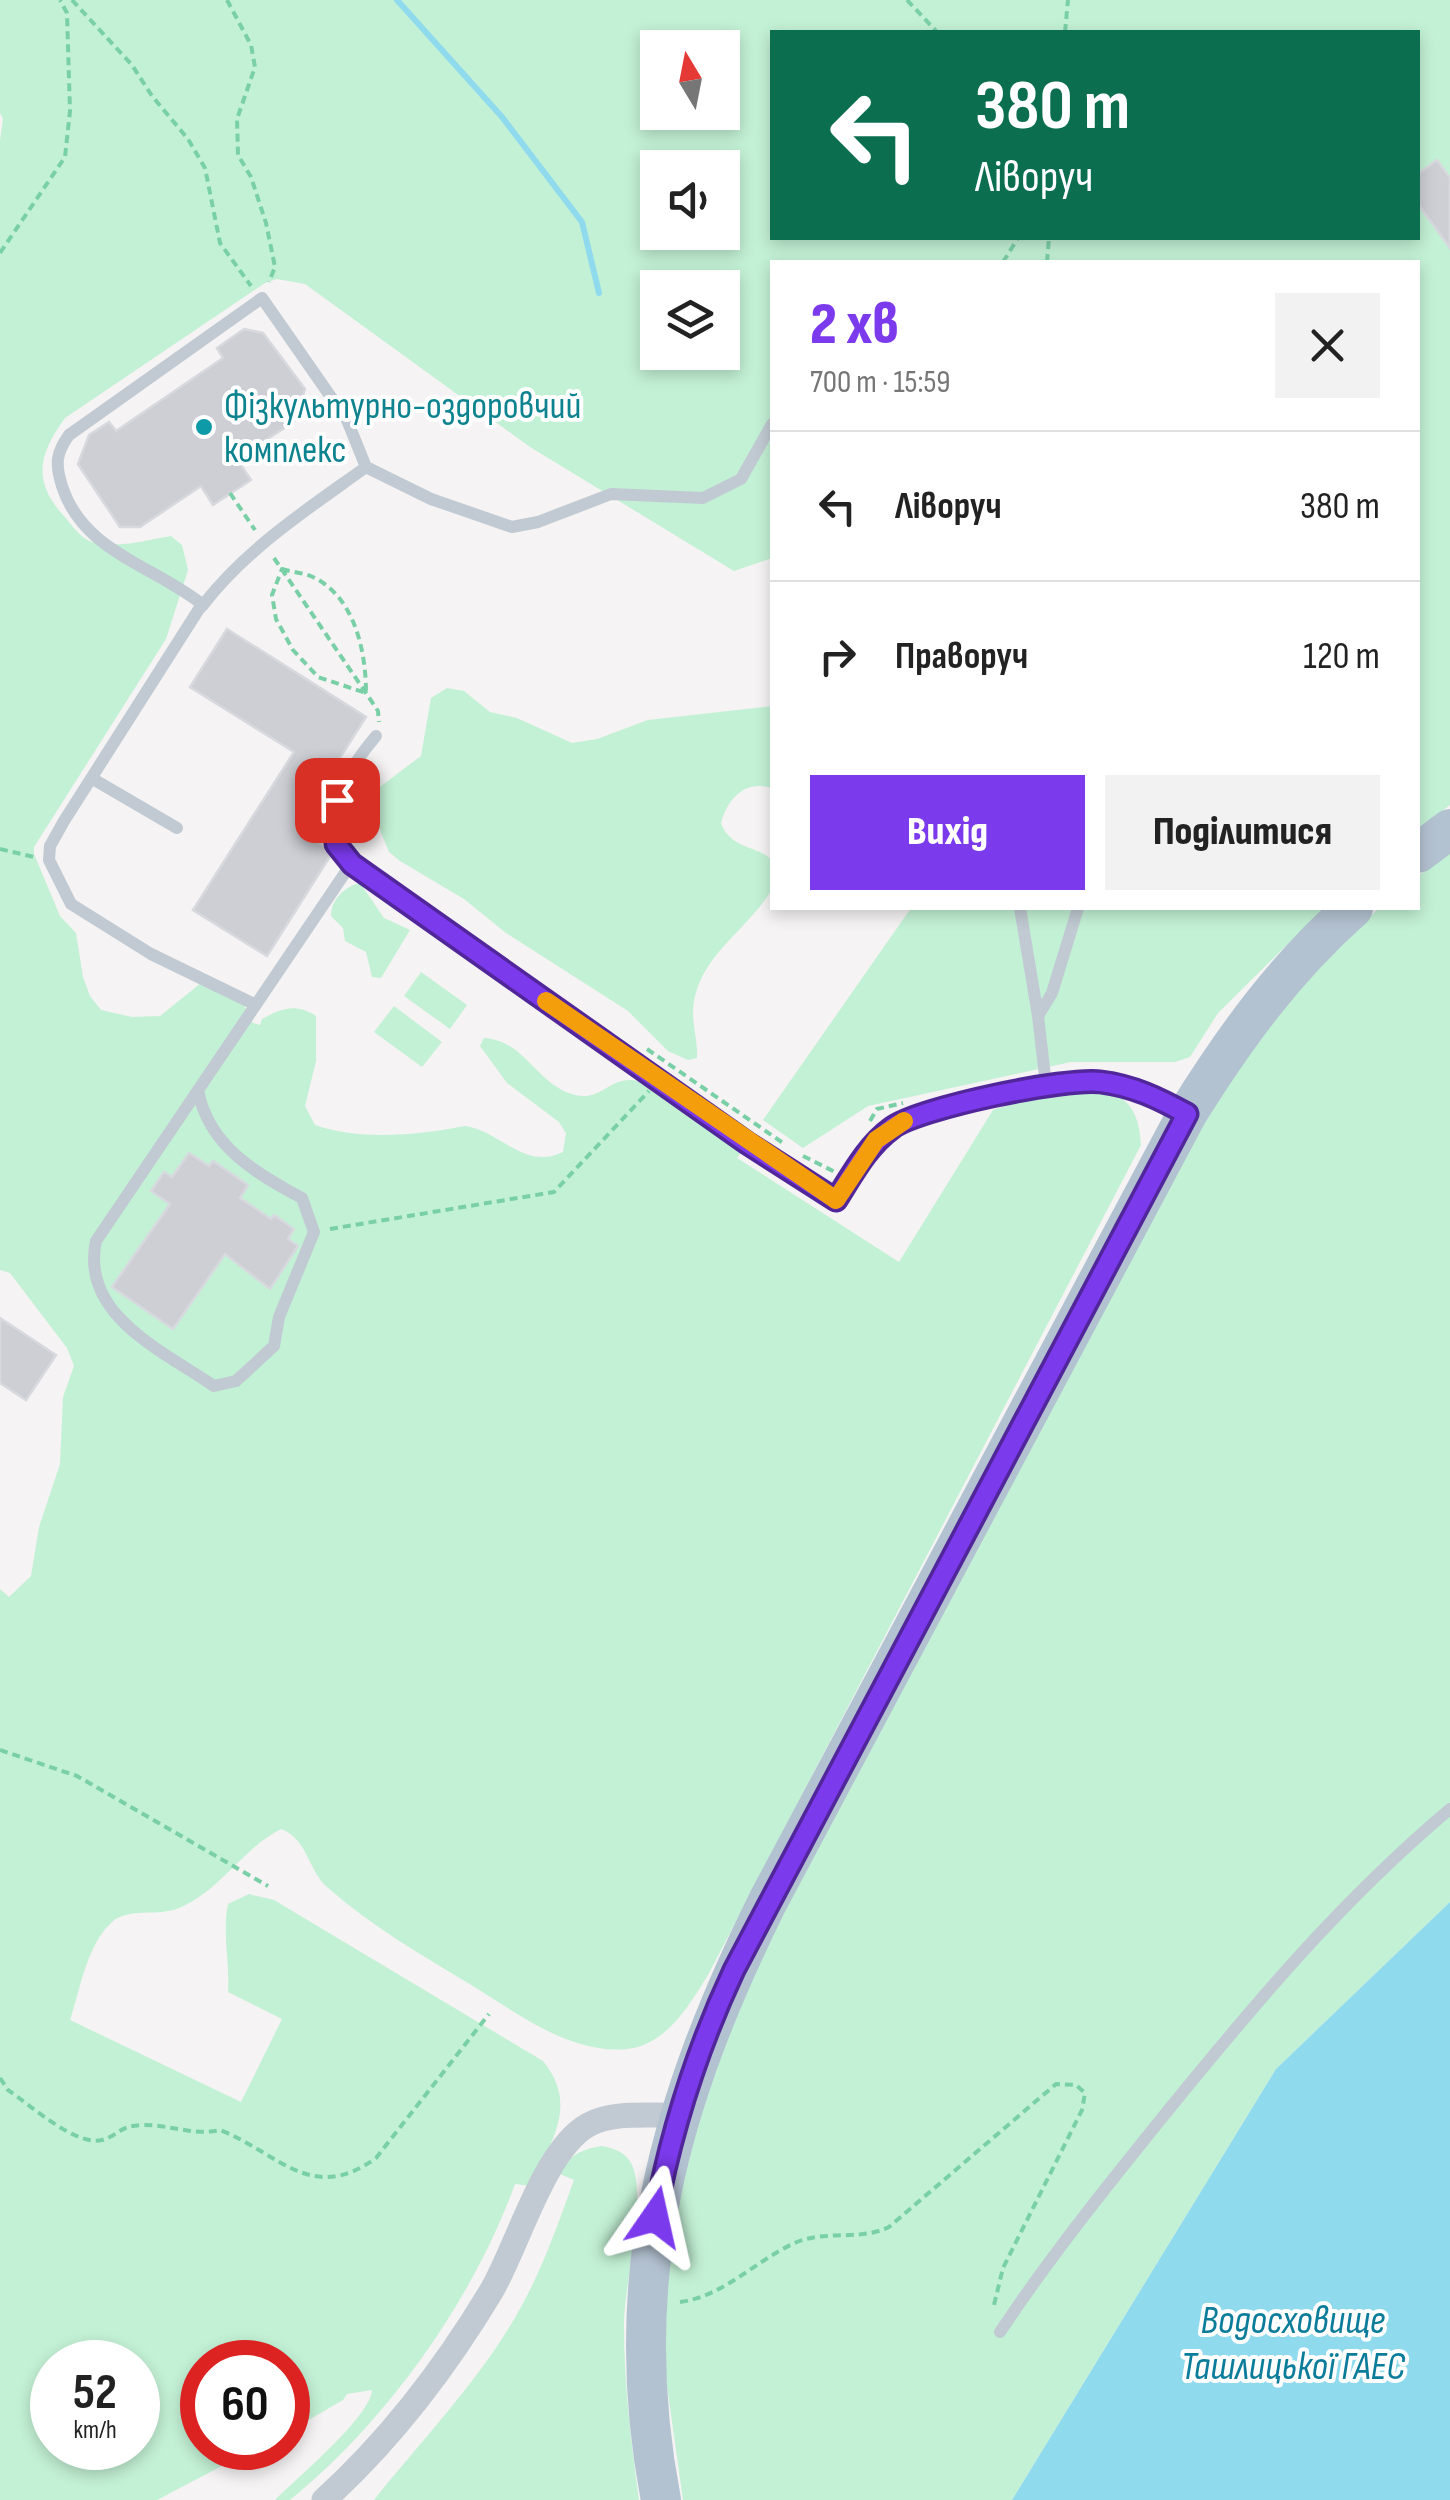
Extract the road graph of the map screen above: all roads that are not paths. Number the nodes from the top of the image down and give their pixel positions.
1 (770, 428) edge
2 (366, 467) junction
3 (203, 604) junction
4 (376, 736) road end
5 (93, 779) junction
6 (177, 828) dead end
7 (1450, 829) edge
8 (1420, 852) edge
9 (352, 864) junction
10 (1020, 910) edge
11 (1077, 910) edge
12 (1351, 910) edge
13 (256, 1005) junction
14 (1038, 1016) junction
15 (1046, 1085) junction
16 (198, 1090) junction
17 (1187, 1114) junction
18 (1450, 1809) edge
19 (679, 2114) junction
20 (1000, 2332) road end
21 (324, 2500) edge
22 (661, 2500) edge

1 - 2 lane
2 - 3 lane
2 - 3 lane
3 - 5 lane
4 - 9 lane
5 - 6 lane
5 - 13 lane
7 - 8 main road
9 - 13 lane
9 - 15 lane
10 - 14 lane
11 - 14 lane
12 - 17 main road
13 - 16 lane
14 - 15 lane
15 - 17 lane
16 - 16 lane
17 - 19 main road
18 - 20 lane
19 - 21 street
19 - 22 main road

